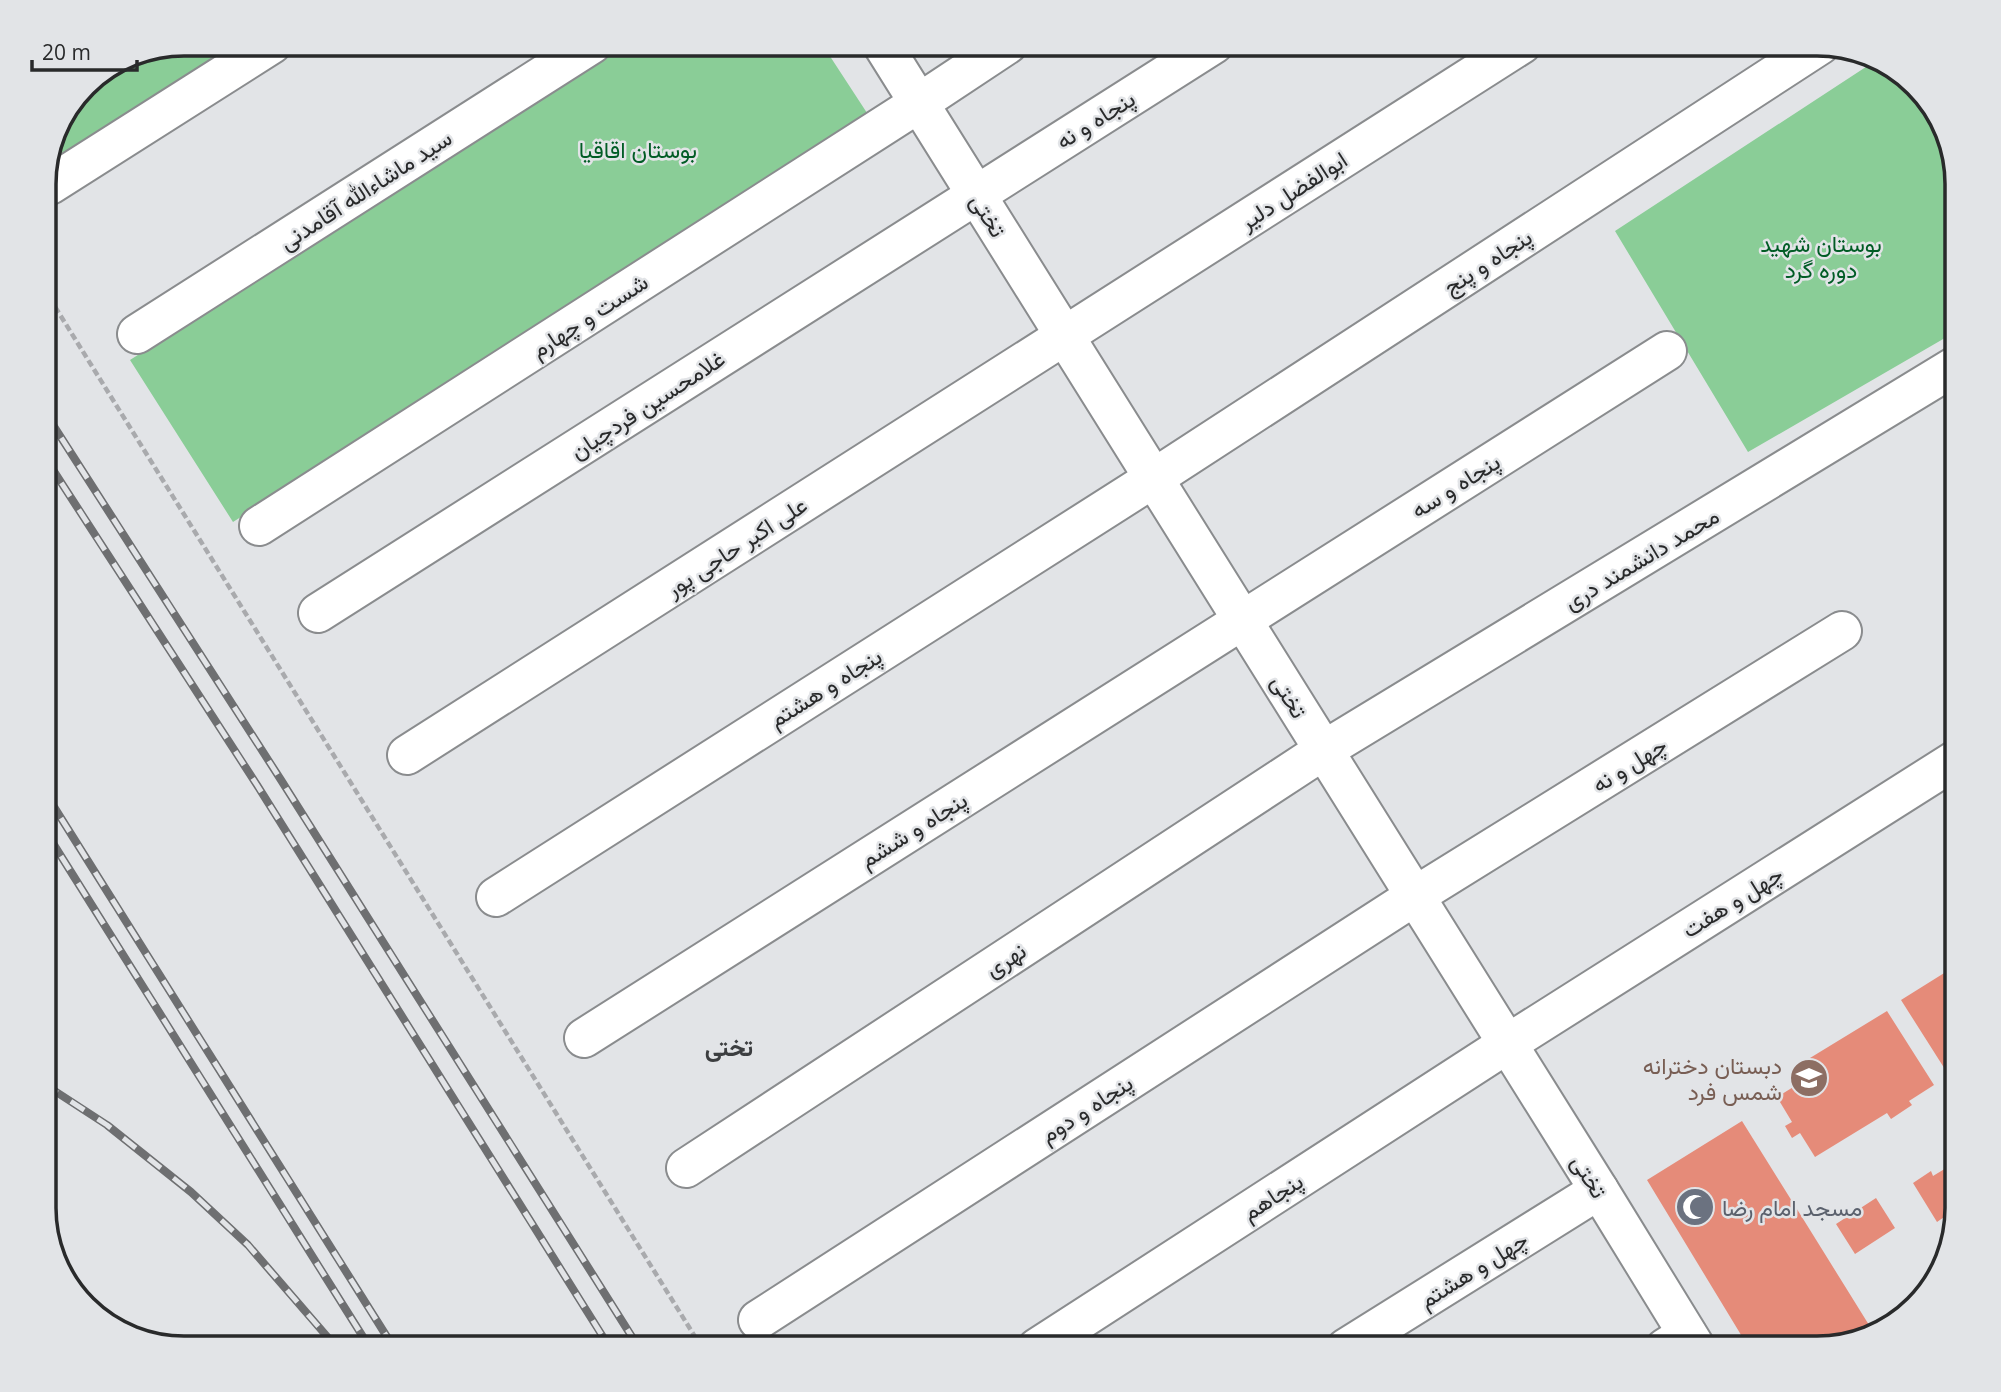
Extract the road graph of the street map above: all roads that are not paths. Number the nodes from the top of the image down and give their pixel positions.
1 (253, 56) edge
2 (573, 56) edge
3 (890, 56) edge
4 (990, 56) edge
5 (1195, 56) edge
6 (1503, 56) edge
7 (1801, 56) edge
8 (919, 103) junction
9 (56, 181) edge
10 (976, 194) junction
11 (138, 334) dead end
12 (1065, 336) junction
13 (1667, 351) dead end
14 (1945, 372) edge
15 (1154, 478) junction
16 (259, 526) dead end
17 (318, 614) dead end
18 (1242, 620) junction
19 (1842, 631) dead end
20 (1324, 750) junction
21 (407, 755) dead end
22 (1945, 767) edge
23 (1415, 896) junction
24 (496, 897) dead end
25 (584, 1038) dead end
26 (1507, 1044) junction
27 (686, 1168) dead end
28 (1599, 1190) junction
29 (758, 1320) dead end
30 (1056, 1336) edge
31 (1365, 1336) edge
32 (1679, 1336) edge

1 - 9 street
2 - 11 street, سید ماشاءالله آقامدنی
3 - 8 street, تختی
4 - 8 street, شست و چهارم
5 - 10 street, پنجاه و نه
6 - 12 street, ابوالفضل دلیر
7 - 15 street, پنجاه و پنج
8 - 10 street, تختی
8 - 16 street, شست و چهارم
10 - 12 street, تختی
10 - 17 street, غلامحسین فردچیان
12 - 15 street, تختی
12 - 21 street, علی اکبر حاجی پور
13 - 18 street, پنجاه و سه
14 - 20 street, محمد دانشمند دری
15 - 18 street, تختی
15 - 24 street, پنجاه و هشتم
18 - 20 street, تختی
18 - 25 street, پنجاه و ششم
19 - 23 street, چهل و نه
20 - 23 street, تختی
20 - 27 street, نهری
22 - 26 street, چهل و هفت
23 - 26 street, تختی
23 - 29 street, پنجاه و دوم
26 - 28 street, تختی
26 - 30 street, پنجاهم
28 - 31 street, چهل و هشتم
28 - 32 street, تختی

